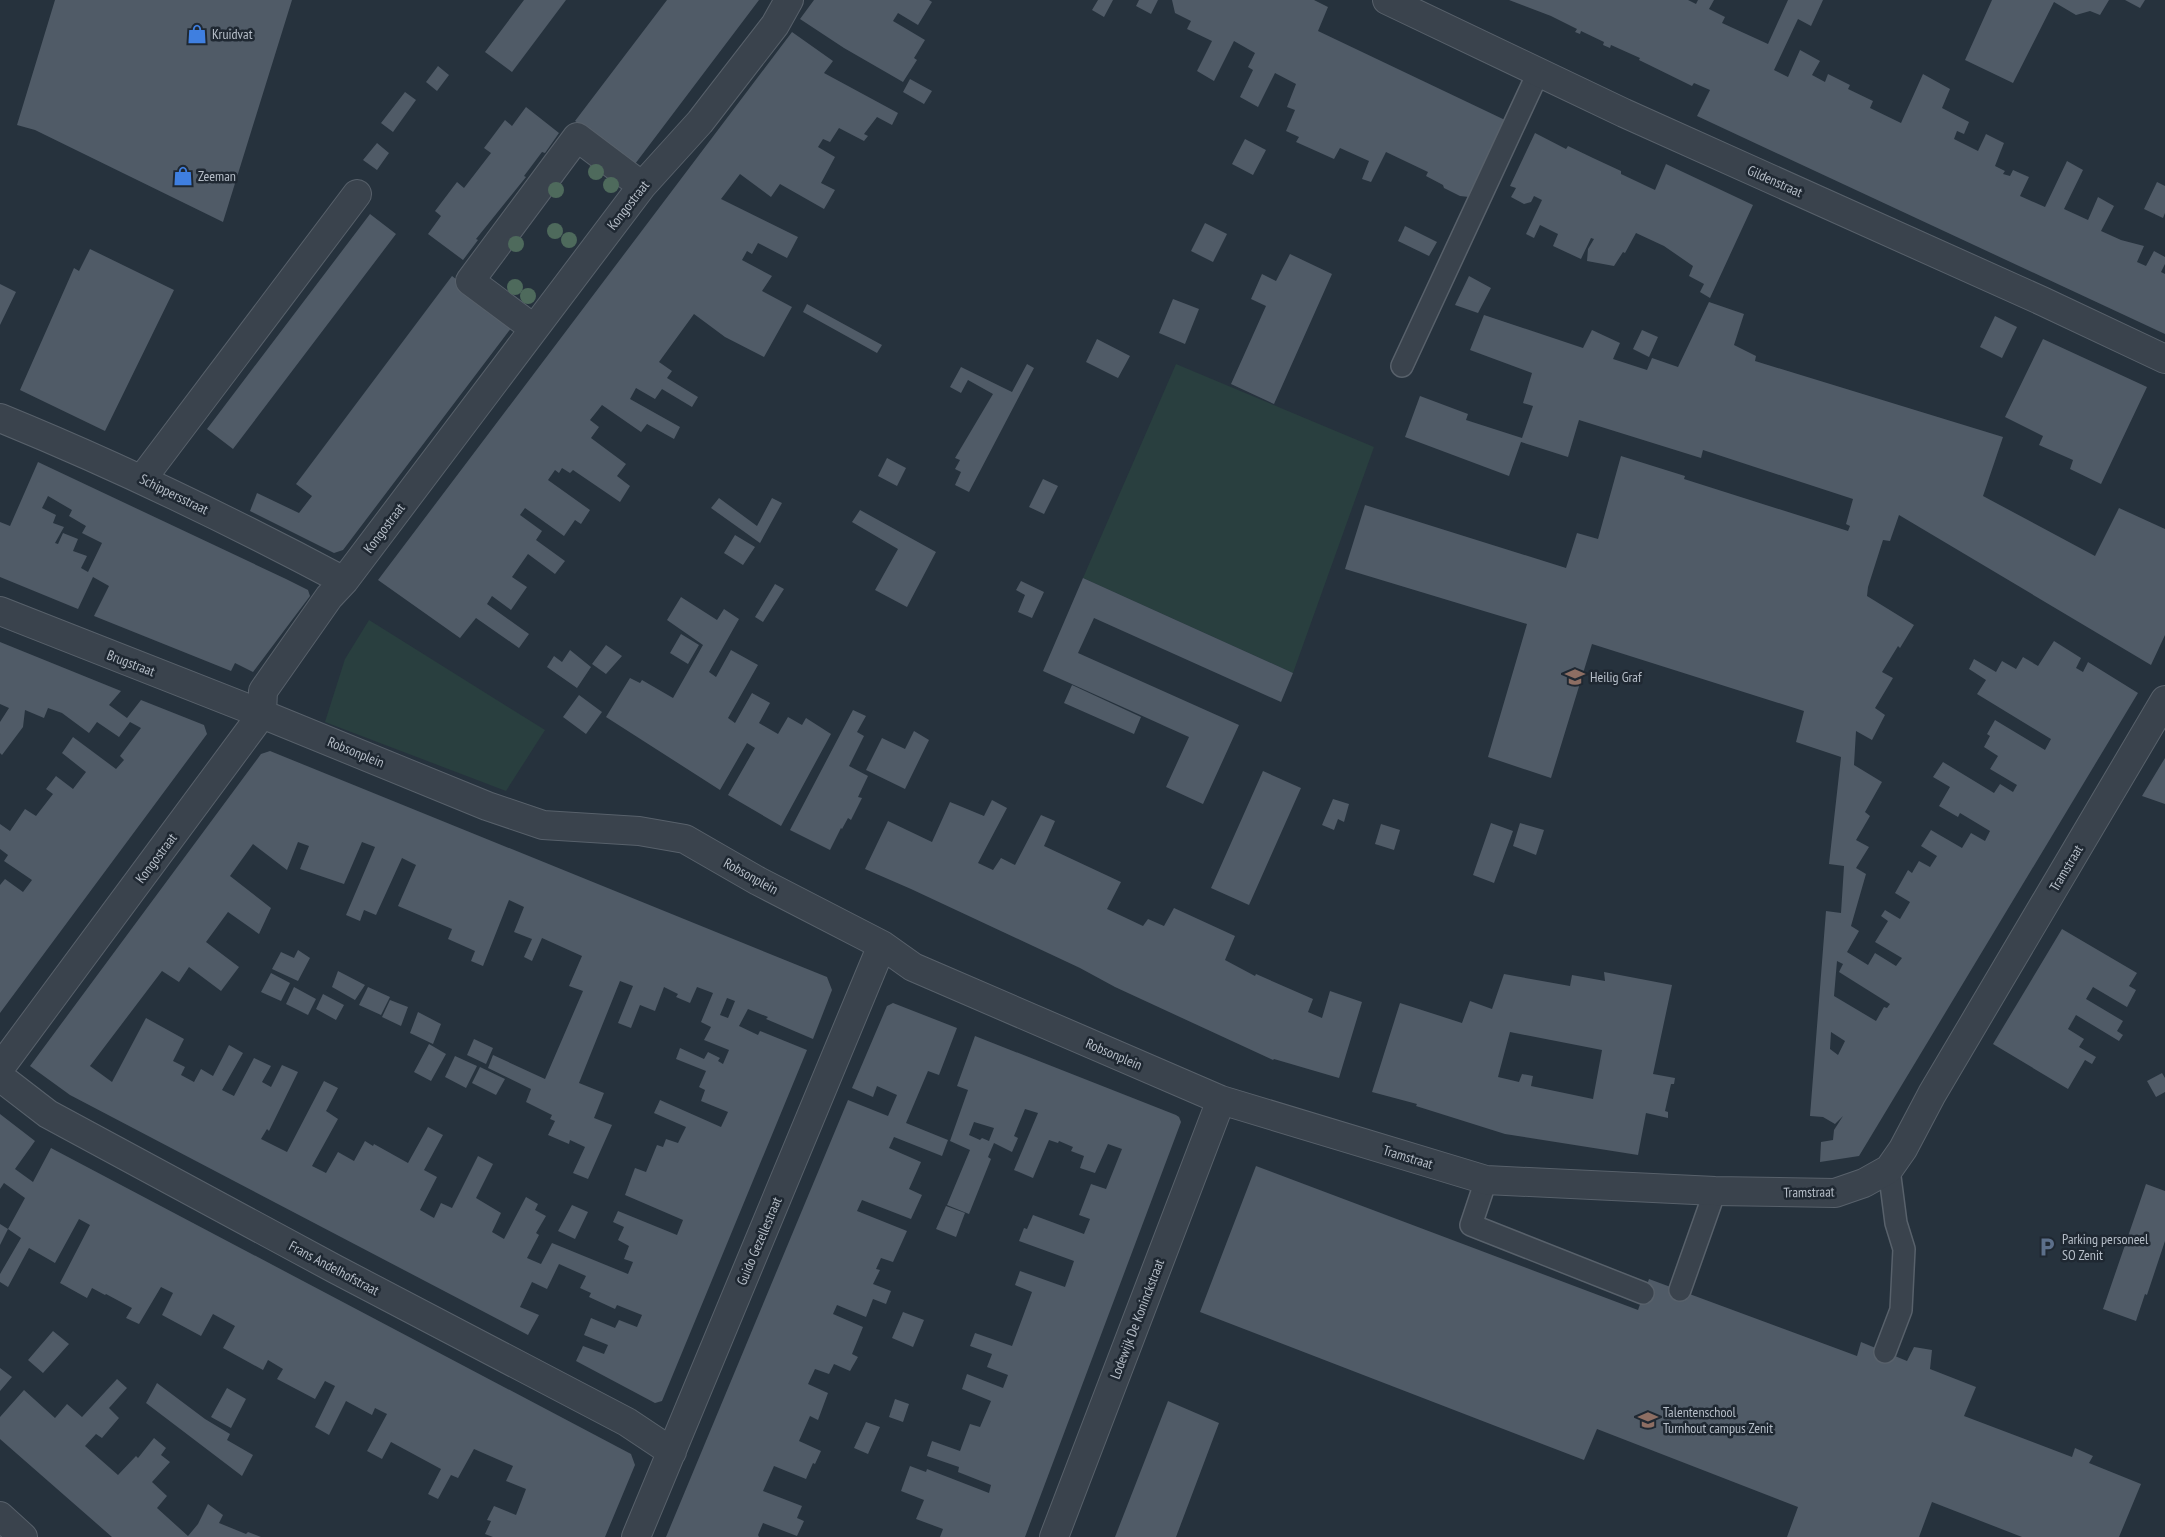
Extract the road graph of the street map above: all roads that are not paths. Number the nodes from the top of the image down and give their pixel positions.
1 (788, 0) edge
2 (1387, 0) edge
3 (1538, 73) junction
4 (642, 186) junction
5 (357, 194) dead end
6 (533, 328) junction
7 (2165, 359) edge
8 (1402, 366) dead end
9 (0, 418) edge
10 (142, 479) junction
11 (344, 582) junction
12 (0, 612) edge
13 (2165, 700) edge
14 (262, 714) junction
15 (882, 945) junction
16 (0, 1068) edge
17 (0, 1077) edge
18 (1221, 1100) junction
19 (1889, 1169) junction
20 (1486, 1180) junction
21 (1716, 1191) junction
22 (1680, 1290) dead end
23 (1643, 1293) dead end
24 (1885, 1352) dead end
25 (672, 1452) junction
26 (0, 1516) edge
27 (23, 1537) edge
28 (636, 1537) edge
29 (1054, 1537) edge

1 - 4 street, Kongostraat
2 - 3 street, Gildenstraat
3 - 7 street, Gildenstraat
3 - 8 lane
4 - 6 street, Kongostraat
4 - 6 street
5 - 10 street
6 - 11 street, Kongostraat
9 - 10 street, Schippersstraat
10 - 11 street, Schippersstraat
11 - 14 street, Kongostraat
12 - 14 street, Brugstraat
13 - 19 street, Tramstraat
14 - 15 street, Robsonplein
14 - 16 street, Kongostraat
15 - 18 street, Robsonplein
15 - 25 street, Guido Gezellestraat
17 - 25 street, Frans Andelhofstraat
18 - 20 street, Tramstraat
18 - 29 street, Lodewijk De Koninckstraat
19 - 21 street, Tramstraat
19 - 24 lane
20 - 21 street, Tramstraat
20 - 23 lane
21 - 22 lane
25 - 28 street, Guido Gezellestraat
26 - 27 street

